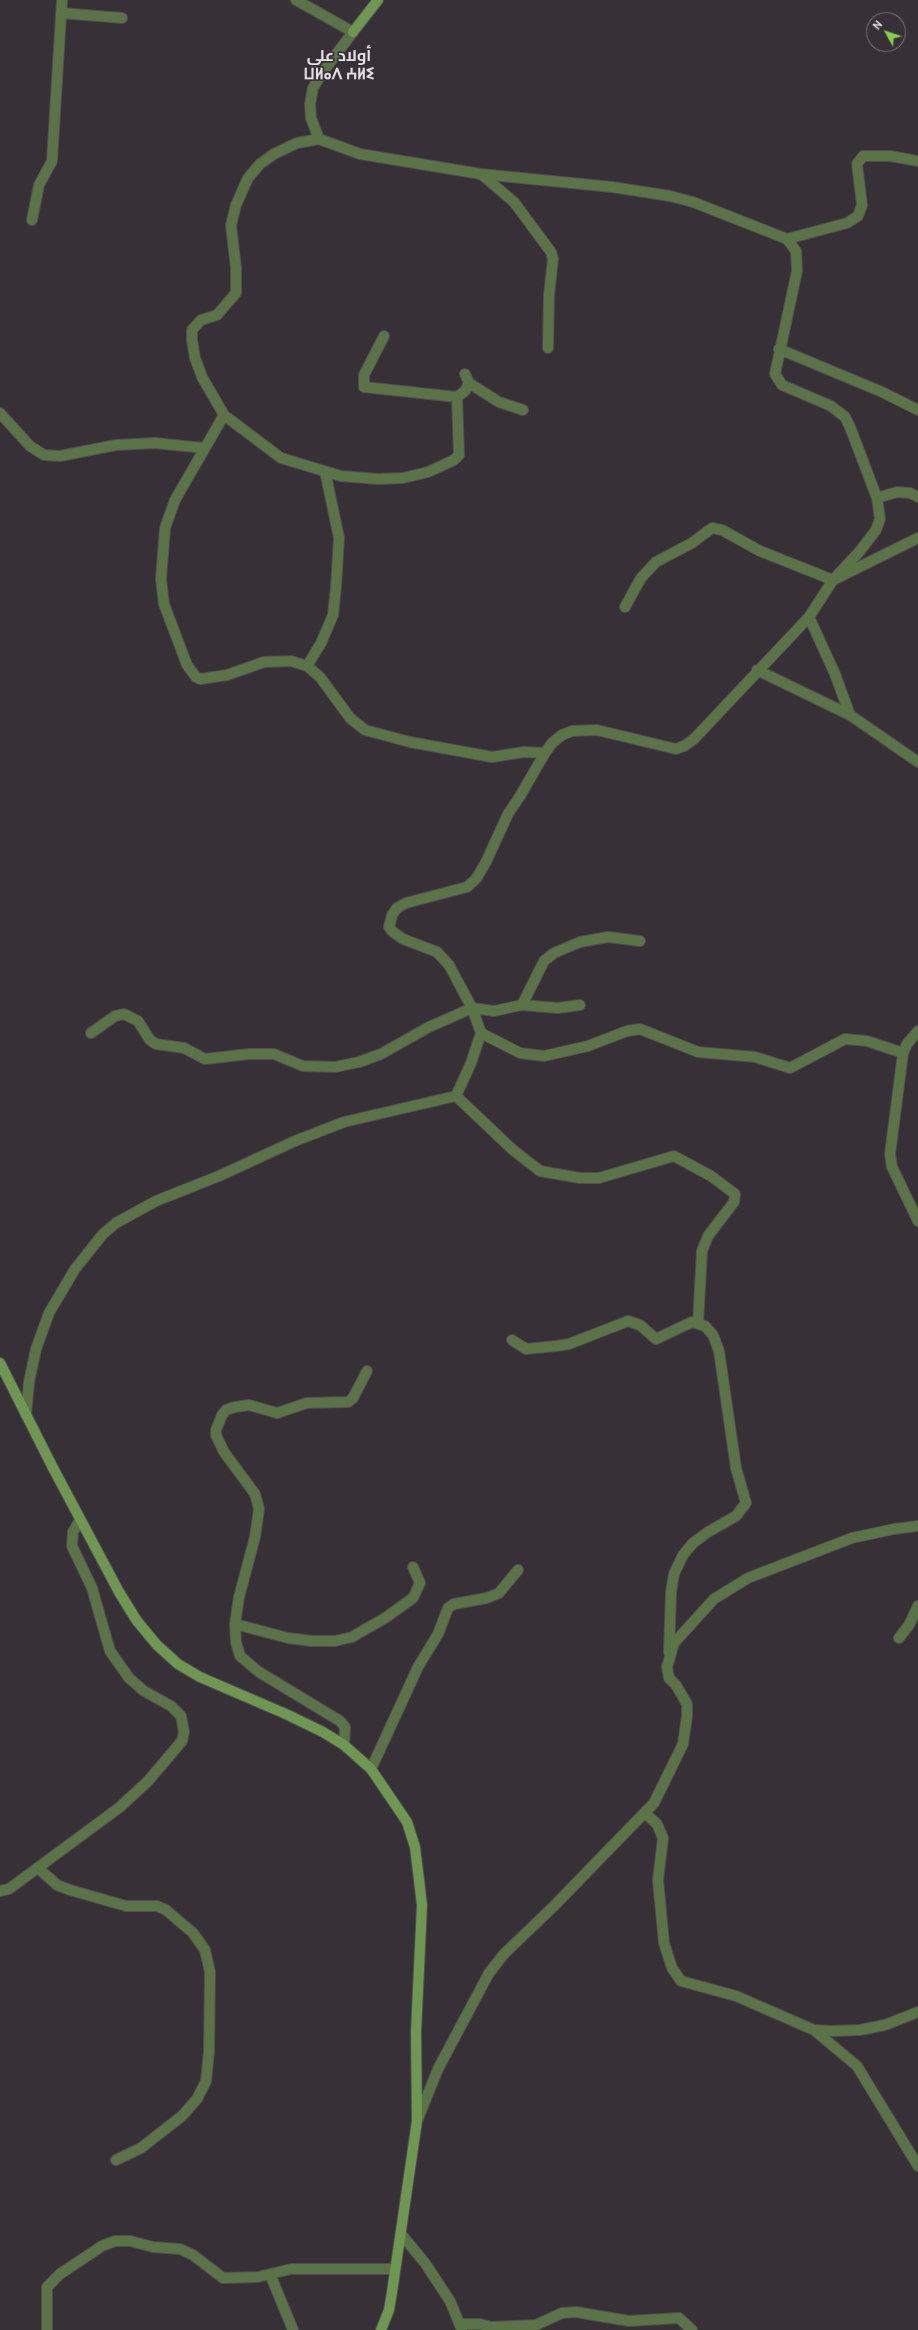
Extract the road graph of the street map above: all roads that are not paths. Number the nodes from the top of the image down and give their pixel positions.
1 (62, 0) edge
2 (296, 0) edge
3 (378, 0) edge
4 (62, 13) junction
5 (122, 18) dead end
6 (353, 32) junction
7 (319, 139) junction
8 (918, 161) edge
9 (481, 174) junction
10 (32, 220) dead end
11 (787, 239) junction
12 (384, 336) dead end
13 (548, 348) dead end
14 (779, 349) junction
15 (457, 397) junction
16 (523, 410) dead end
17 (918, 410) edge
18 (0, 414) edge
19 (224, 415) junction
20 (204, 448) junction
21 (325, 471) junction
22 (918, 497) edge
23 (877, 498) junction
24 (918, 538) edge
25 (833, 580) junction
26 (625, 607) dead end
27 (809, 617) junction
28 (307, 666) junction
29 (757, 670) junction
30 (850, 715) junction
31 (545, 753) junction
32 (918, 762) edge
33 (640, 942) dead end
34 (522, 1005) junction
35 (580, 1005) dead end
36 (472, 1008) junction
37 (918, 1031) edge
38 (91, 1033) dead end
39 (481, 1033) junction
40 (904, 1053) junction
41 (456, 1096) junction
42 (914, 1205) edge
43 (918, 1221) edge
44 (698, 1323) junction
45 (512, 1340) dead end
46 (0, 1364) edge
47 (366, 1372) dead end
48 (26, 1415) junction
49 (80, 1520) junction
50 (918, 1526) edge
51 (413, 1568) dead end
52 (518, 1570) dead end
53 (918, 1606) edge
54 (236, 1624) junction
55 (899, 1638) dead end
56 (669, 1656) junction
57 (344, 1745) junction
58 (371, 1769) junction
59 (645, 1813) junction
60 (38, 1868) junction
61 (0, 1891) edge
62 (918, 2012) edge
63 (814, 2030) junction
64 (416, 2121) junction
65 (116, 2160) dead end
66 (918, 2166) edge
67 (401, 2234) junction
68 (395, 2269) junction
69 (270, 2274) junction
70 (461, 2327) edge
71 (47, 2330) edge
72 (293, 2330) edge
73 (381, 2330) edge
74 (692, 2330) edge

1 - 4 street
2 - 6 street
3 - 6 street
4 - 5 street
4 - 10 street
6 - 7 street
7 - 9 street
7 - 19 street
8 - 11 street
9 - 11 street
9 - 13 street
11 - 14 street
12 - 15 street
14 - 17 street
14 - 23 street
15 - 16 street
15 - 21 street
18 - 20 street
19 - 20 street
19 - 21 street
20 - 28 street
21 - 28 street
22 - 23 street
23 - 25 street
24 - 25 street
25 - 26 street
25 - 27 street
27 - 29 street
27 - 30 street
28 - 31 street
29 - 30 street
29 - 31 street
30 - 32 street
31 - 36 street
33 - 34 street
34 - 35 street
34 - 36 street
36 - 38 street
36 - 39 street
37 - 40 street
39 - 40 street
39 - 41 street
40 - 42 street
41 - 44 street
41 - 48 street
42 - 43 street
44 - 45 street
44 - 56 street
46 - 48 street
47 - 54 street
48 - 49 street
49 - 57 street
49 - 60 street
50 - 56 street
51 - 54 street
52 - 58 street
53 - 55 street
54 - 57 street
56 - 59 street
57 - 58 street
58 - 64 street
59 - 63 street
59 - 64 street
60 - 61 street
60 - 65 street
62 - 63 street
63 - 66 street
64 - 67 street
67 - 68 street
67 - 70 street
68 - 69 street
68 - 73 street
69 - 71 street
69 - 72 street
70 - 74 street

